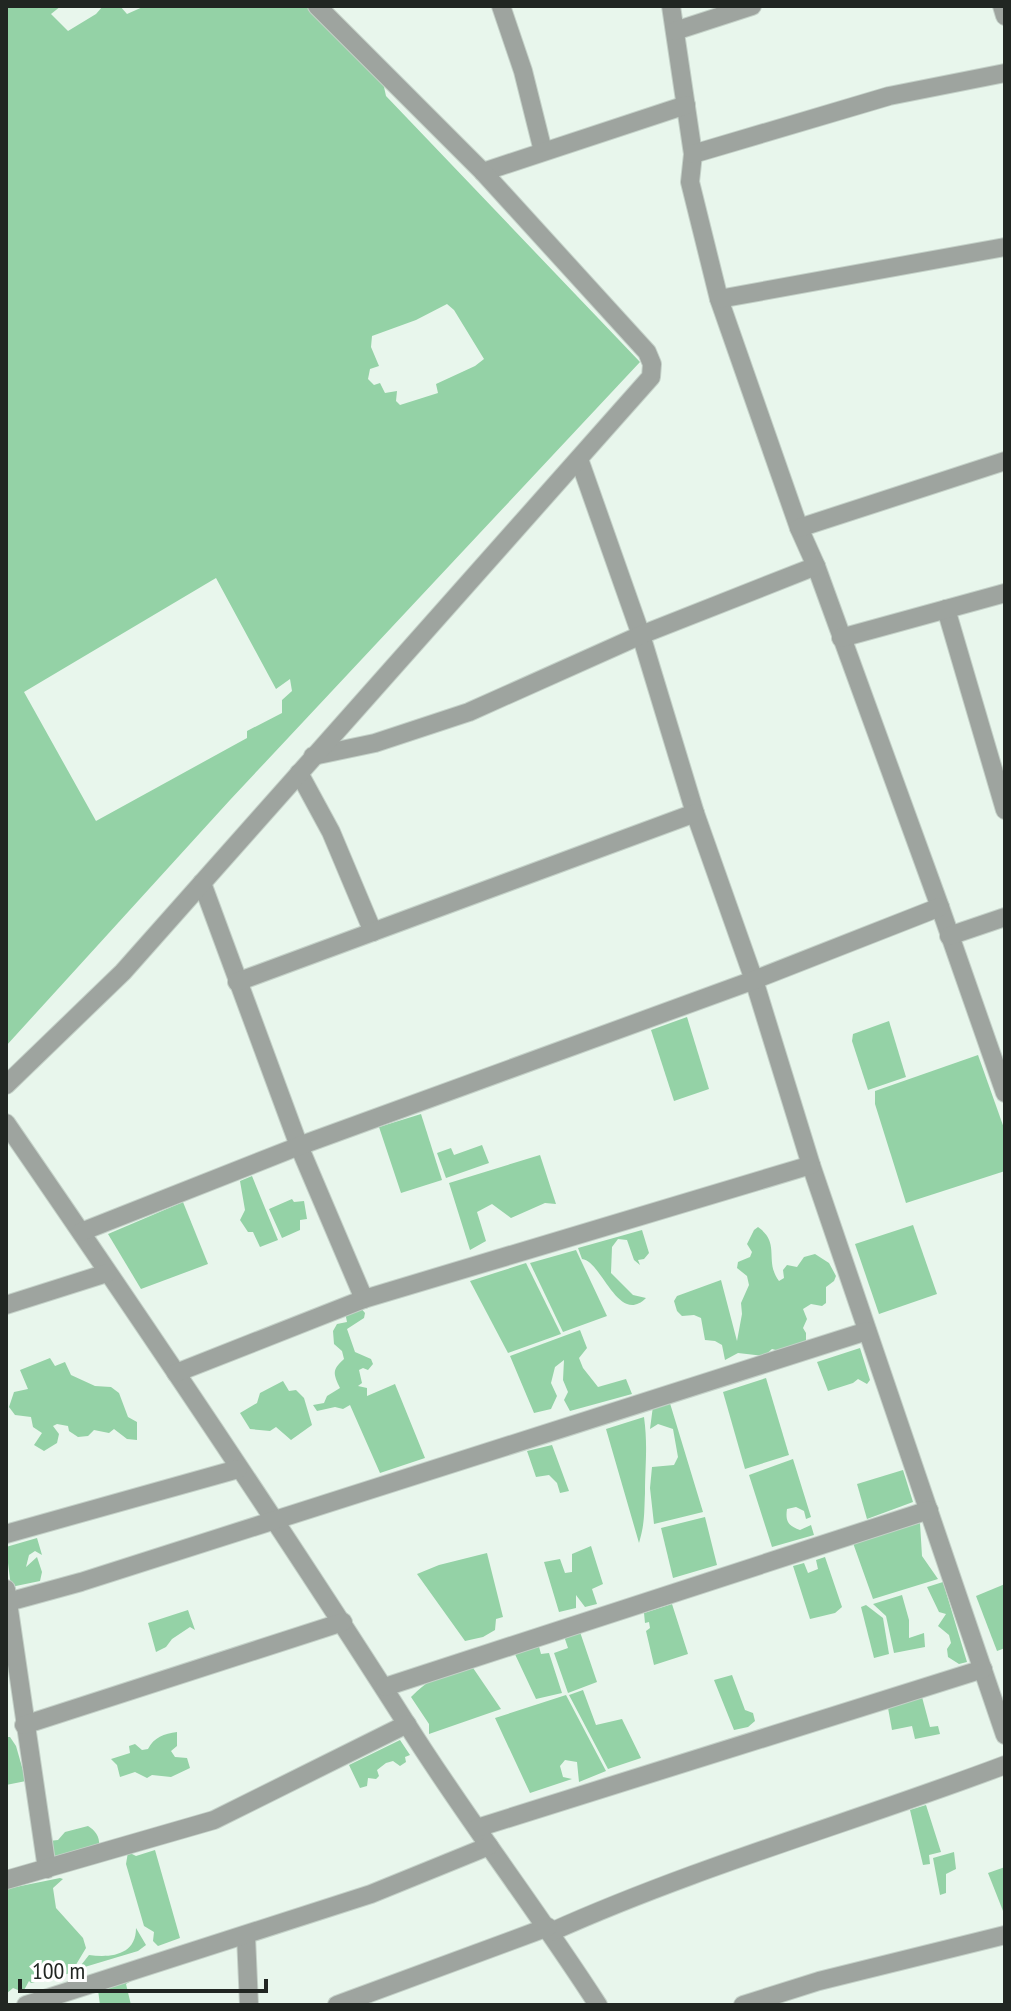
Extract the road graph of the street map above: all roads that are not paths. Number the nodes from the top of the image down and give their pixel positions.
1 (317, 6) edge
2 (501, 6) edge
3 (671, 6) edge
4 (752, 6) edge
5 (1002, 6) edge
6 (1005, 16) edge
7 (675, 31) junction
8 (1005, 73) edge
9 (686, 105) junction
10 (543, 151) junction
11 (693, 154) junction
12 (483, 172) junction
13 (1005, 247) edge
14 (719, 299) junction
15 (579, 459) junction
16 (1005, 461) edge
17 (799, 528) junction
18 (816, 566) junction
19 (1005, 593) edge
20 (946, 609) junction
21 (641, 635) junction
22 (841, 638) junction
23 (313, 756) junction
24 (299, 773) junction
25 (1005, 810) edge
26 (695, 813) junction
27 (202, 883) junction
28 (940, 907) junction
29 (1005, 917) edge
30 (373, 932) junction
31 (949, 936) junction
32 (754, 980) junction
33 (237, 982) junction
34 (6, 1085) edge
35 (1005, 1093) edge
36 (6, 1123) edge
37 (299, 1146) junction
38 (811, 1165) junction
39 (81, 1232) junction
40 (107, 1273) junction
41 (364, 1299) junction
42 (6, 1305) edge
43 (867, 1331) junction
44 (176, 1373) junction
45 (238, 1469) junction
46 (929, 1510) junction
47 (274, 1520) junction
48 (6, 1534) edge
49 (7, 1596) edge
50 (343, 1622) junction
51 (983, 1669) junction
52 (385, 1687) junction
53 (407, 1724) junction
54 (24, 1725) junction
55 (1005, 1735) edge
56 (1005, 1765) edge
57 (477, 1828) junction
58 (489, 1846) junction
59 (47, 1869) junction
60 (6, 1880) edge
61 (549, 1929) junction
62 (1005, 1935) edge
63 (246, 1936) junction
64 (65, 2000) edge
65 (26, 2005) edge
66 (249, 2005) edge
67 (337, 2005) edge
68 (598, 2005) edge
69 (743, 2005) edge

1 - 12 street
2 - 10 street
3 - 7 street
4 - 7 street
5 - 6 street
7 - 9 street
8 - 11 street
9 - 10 street
9 - 11 street
10 - 12 street
11 - 14 street
12 - 15 street
13 - 14 street
14 - 17 street
15 - 21 street
15 - 23 street
16 - 17 street
17 - 18 street
18 - 21 street
18 - 22 street
19 - 20 street
20 - 22 street
20 - 25 street
21 - 23 street
21 - 26 street
22 - 28 street
23 - 24 street
24 - 27 street
24 - 30 street
26 - 30 street
26 - 32 street
27 - 33 street
27 - 34 street
28 - 31 street
28 - 32 street
29 - 31 street
30 - 33 street
31 - 35 street
32 - 37 street
32 - 38 street
33 - 37 street
36 - 39 street
37 - 39 street
37 - 41 street
38 - 41 street
38 - 43 street
39 - 40 street
40 - 42 street
40 - 44 street
41 - 44 street
43 - 46 street
43 - 47 street
44 - 45 street
45 - 47 street
45 - 48 street
46 - 51 street
46 - 52 street
47 - 49 street
47 - 50 street
49 - 54 street
50 - 52 street
50 - 54 street
51 - 55 street
51 - 57 street
52 - 53 street
53 - 57 street
53 - 59 street
54 - 59 street
56 - 61 street
57 - 58 street
58 - 61 street
58 - 63 street
59 - 60 street
61 - 67 street
61 - 68 street
62 - 69 street
63 - 64 street
63 - 66 street
64 - 65 street

